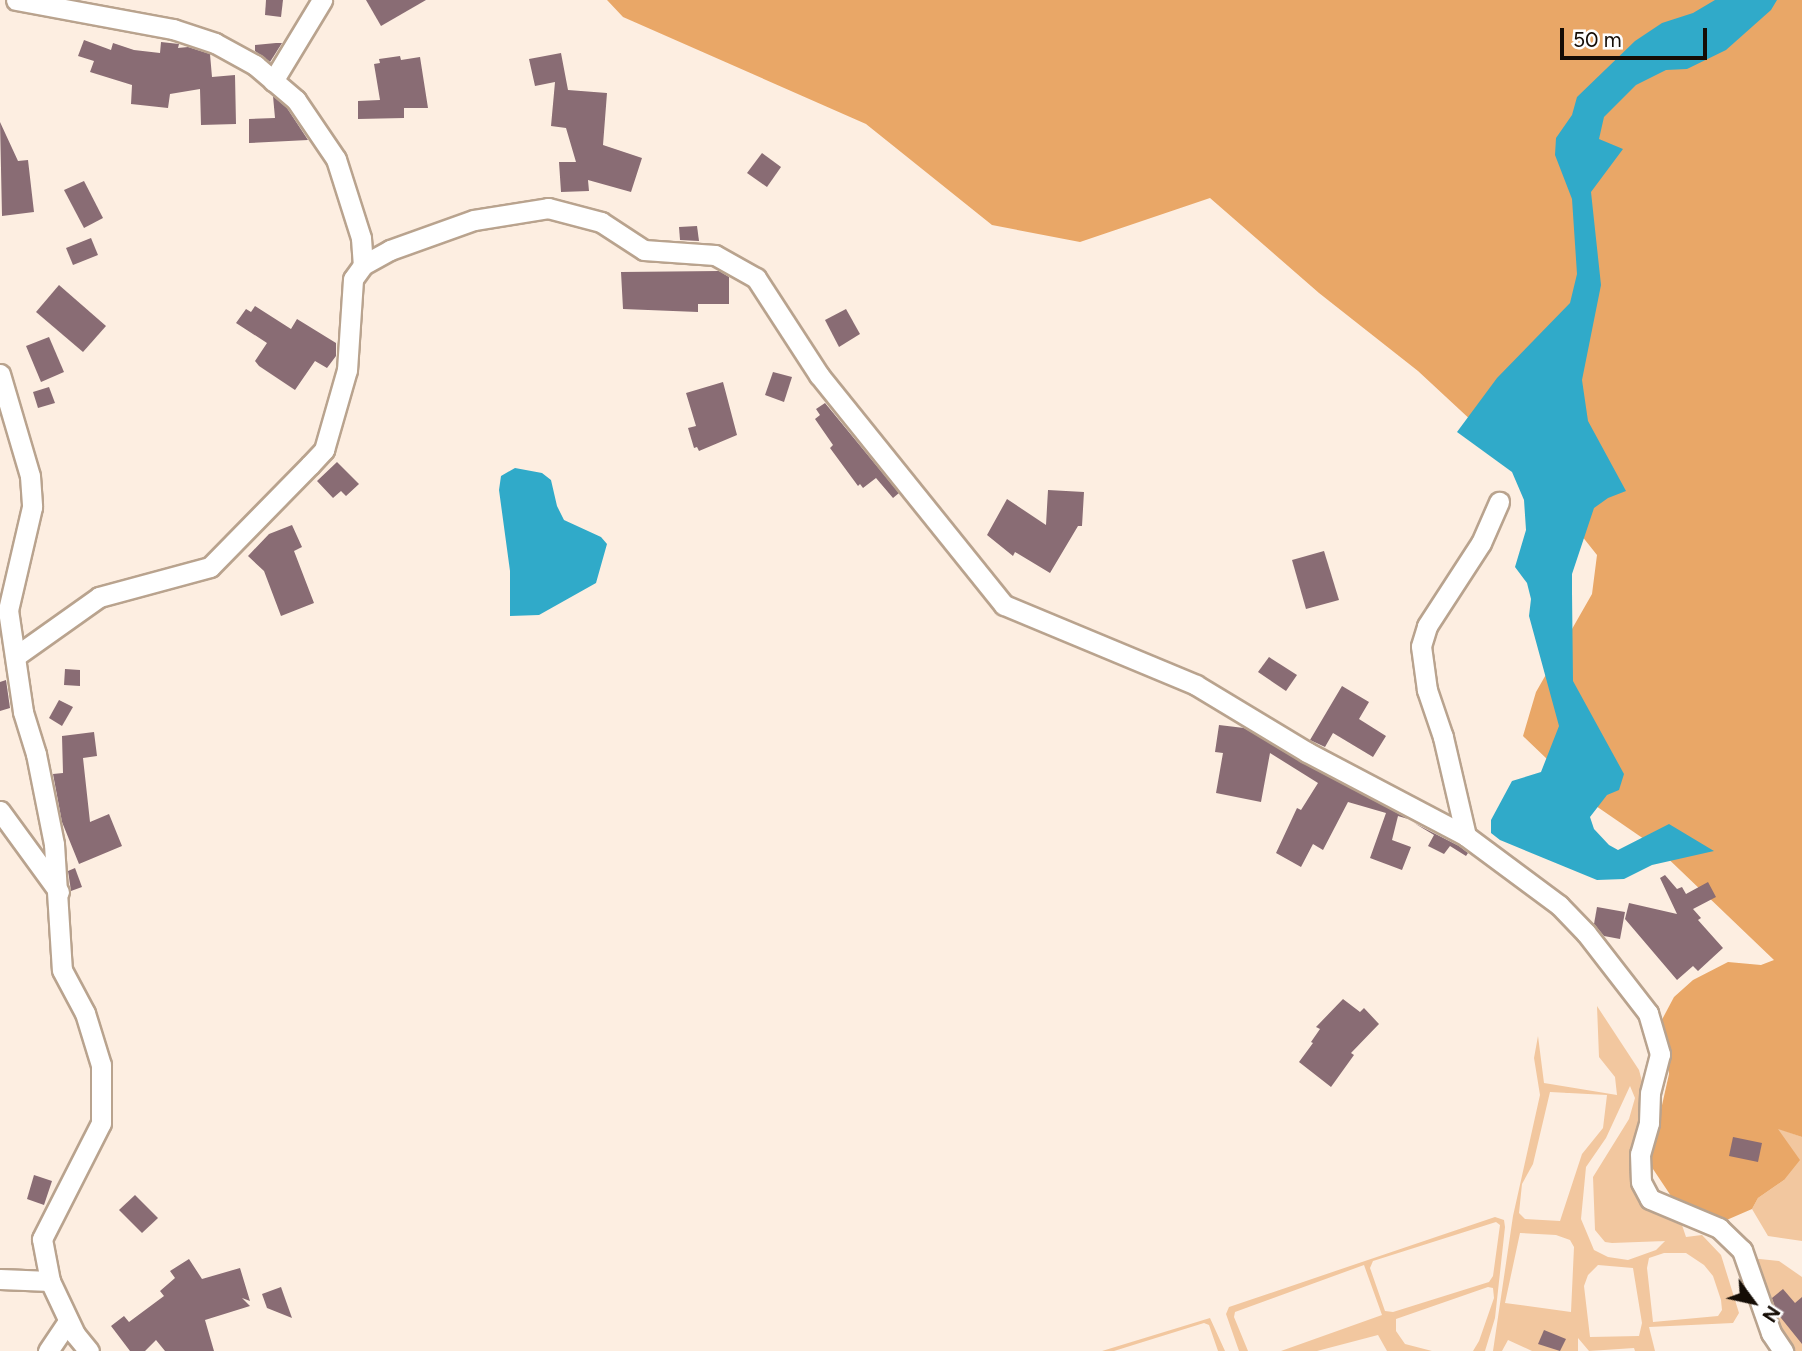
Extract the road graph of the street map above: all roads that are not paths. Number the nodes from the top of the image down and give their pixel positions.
1 (16, 0) edge
2 (323, 0) edge
3 (273, 81) junction
4 (363, 265) junction
5 (0, 374) edge
6 (1499, 502) dead end
7 (16, 656) junction
8 (0, 811) edge
9 (1466, 836) junction
10 (60, 894) junction
11 (0, 1279) edge
12 (50, 1281) junction
13 (68, 1321) junction
14 (48, 1351) edge
15 (89, 1351) edge
16 (1783, 1351) edge

1 - 3 street
2 - 3 street
3 - 4 street
4 - 7 street
4 - 9 street
5 - 7 street
6 - 9 street
7 - 10 street
8 - 10 street
9 - 16 street
10 - 12 street
11 - 12 street
12 - 13 street
13 - 14 street
13 - 15 street

